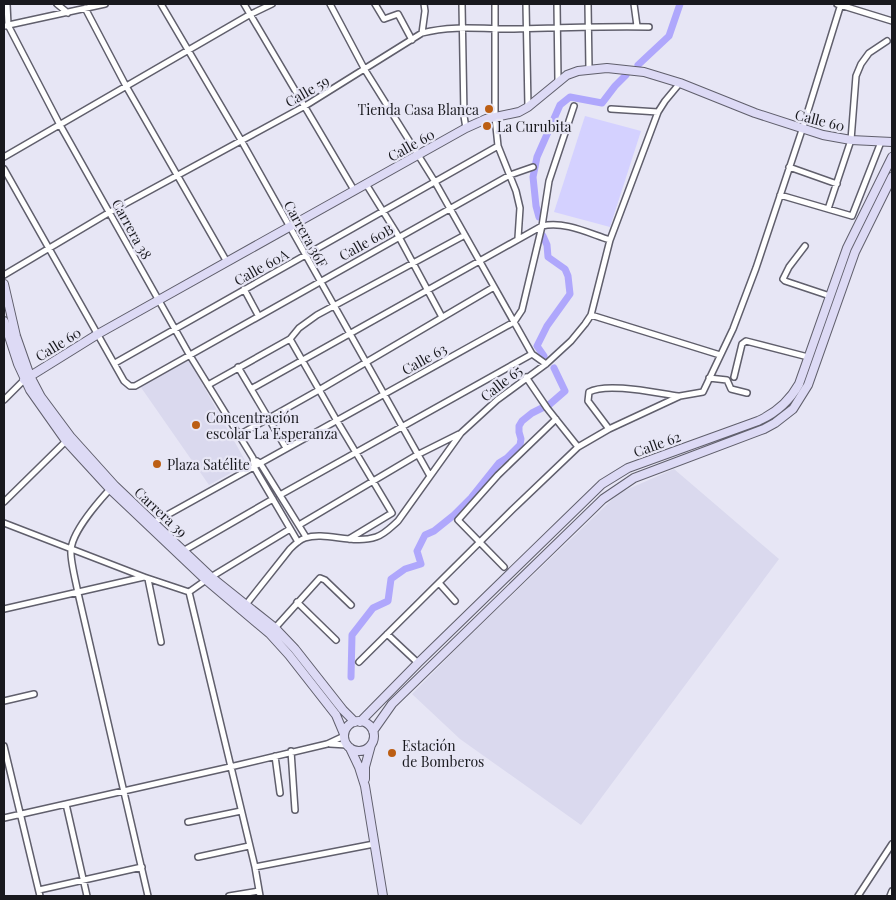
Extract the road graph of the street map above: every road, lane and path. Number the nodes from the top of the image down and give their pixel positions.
1 (7, 4) edge
2 (57, 4) edge
3 (99, 4) edge
4 (161, 4) edge
5 (244, 4) edge
6 (272, 4) edge
7 (330, 4) edge
8 (375, 4) edge
9 (424, 4) edge
10 (462, 4) edge
11 (495, 4) edge
12 (526, 4) edge
13 (557, 4) edge
14 (588, 4) edge
15 (634, 4) edge
16 (839, 4) edge
17 (85, 8) junction
18 (68, 12) junction
19 (249, 15) junction
20 (892, 21) edge
21 (6, 25) edge
22 (637, 26) junction
23 (463, 27) junction
24 (649, 27) dead end
25 (558, 28) junction
26 (588, 28) junction
27 (496, 29) junction
28 (526, 29) junction
29 (422, 33) junction
30 (412, 40) junction
31 (887, 41) dead end
32 (188, 52) junction
33 (589, 69) junction
34 (365, 70) junction
35 (558, 80) junction
36 (680, 83) junction
37 (126, 86) junction
38 (305, 106) junction
39 (574, 106) dead end
40 (528, 107) junction
41 (611, 108) dead end
42 (658, 112) junction
43 (495, 117) junction
44 (60, 126) junction
45 (466, 128) junction
46 (802, 130) junction
47 (241, 140) junction
48 (851, 140) junction
49 (881, 142) junction
50 (892, 142) edge
51 (498, 146) junction
52 (418, 155) junction
53 (892, 156) edge
54 (4, 157) edge
55 (533, 167) dead end
56 (789, 167) junction
57 (4, 169) edge
58 (510, 175) junction
59 (177, 176) junction
60 (892, 177) edge
61 (435, 182) junction
62 (366, 184) junction
63 (837, 184) junction
64 (354, 190) junction
65 (780, 195) junction
66 (450, 208) junction
67 (828, 209) junction
68 (383, 211) junction
69 (110, 212) junction
70 (290, 226) junction
71 (542, 226) junction
72 (465, 235) junction
73 (399, 237) junction
74 (518, 238) junction
75 (610, 240) junction
76 (805, 246) dead end
77 (48, 249) junction
78 (305, 255) junction
79 (480, 261) junction
80 (227, 262) junction
81 (413, 263) junction
82 (4, 276) edge
83 (320, 281) junction
84 (4, 284) edge
85 (494, 287) junction
86 (244, 290) junction
87 (428, 290) junction
88 (830, 296) junction
89 (159, 300) junction
90 (334, 306) junction
91 (258, 315) junction
92 (591, 315) junction
93 (442, 317) junction
94 (4, 321) edge
95 (514, 322) junction
96 (174, 328) junction
97 (98, 334) junction
98 (349, 334) junction
99 (290, 339) junction
100 (189, 354) junction
101 (532, 354) junction
102 (720, 355) junction
103 (808, 357) junction
104 (302, 361) junction
105 (115, 363) junction
106 (366, 363) junction
107 (546, 364) junction
108 (238, 368) junction
109 (526, 377) junction
110 (734, 377) dead end
111 (27, 378) junction
112 (709, 378) junction
113 (208, 385) junction
114 (251, 389) junction
115 (319, 390) junction
116 (747, 393) dead end
117 (384, 395) junction
118 (680, 396) junction
119 (4, 400) edge
120 (268, 418) junction
121 (556, 419) junction
122 (337, 421) junction
123 (402, 426) junction
124 (609, 429) junction
125 (461, 433) junction
126 (239, 435) junction
127 (66, 441) junction
128 (578, 447) junction
129 (286, 448) junction
130 (356, 452) junction
131 (417, 455) junction
132 (253, 458) junction
133 (260, 463) junction
134 (254, 467) junction
135 (430, 476) junction
136 (373, 481) junction
137 (112, 488) junction
138 (280, 495) junction
139 (273, 499) junction
140 (4, 502) edge
141 (4, 523) edge
142 (151, 524) junction
143 (299, 525) junction
144 (290, 529) junction
145 (306, 538) junction
146 (348, 540) junction
147 (298, 542) junction
148 (480, 542) junction
149 (71, 550) junction
150 (183, 551) junction
151 (504, 567) dead end
152 (146, 578) junction
153 (208, 578) junction
154 (439, 582) junction
155 (189, 592) junction
156 (78, 593) junction
157 (455, 601) dead end
158 (297, 602) junction
159 (351, 605) dead end
160 (244, 607) junction
161 (4, 609) edge
162 (275, 628) junction
163 (387, 634) junction
164 (336, 640) dead end
165 (161, 642) dead end
166 (360, 662) dead end
167 (418, 663) junction
168 (34, 694) dead end
169 (4, 701) edge
170 (358, 722) junction
171 (373, 731) junction
172 (344, 735) junction
173 (327, 744) junction
174 (371, 745) junction
175 (4, 746) edge
176 (348, 746) junction
177 (292, 752) junction
178 (275, 756) junction
179 (230, 767) junction
180 (365, 786) junction
181 (124, 791) junction
182 (280, 793) dead end
183 (66, 804) junction
184 (241, 810) junction
185 (294, 810) dead end
186 (20, 814) junction
187 (4, 818) edge
188 (188, 822) dead end
189 (374, 844) junction
190 (892, 844) edge
191 (250, 846) junction
192 (198, 857) dead end
193 (142, 867) junction
194 (255, 867) junction
195 (84, 880) junction
196 (892, 892) edge
197 (39, 893) edge
198 (259, 893) edge
199 (87, 896) edge
200 (148, 896) edge
201 (229, 896) edge
202 (383, 896) edge
203 (858, 896) edge
204 (890, 896) edge

1 - 21 street, Carrera 38
2 - 18 street
3 - 17 street
4 - 32 street, Carrera 36F
5 - 19 street
6 - 19 street
7 - 34 street
8 - 30 street
9 - 29 street
10 - 23 street
11 - 27 street
12 - 28 street
13 - 25 street
14 - 26 street
15 - 22 street
16 - 20 street
16 - 46 street
17 - 18 street
17 - 37 street
18 - 21 street
19 - 32 street
19 - 38 street
21 - 44 street, Carrera 38
22 - 24 street, Calle 59
22 - 26 street, Calle 59
23 - 27 street, Calle 59
23 - 29 street, Calle 59
23 - 45 street
25 - 26 street, Calle 59
25 - 28 street, Calle 59
25 - 35 street
26 - 33 street
27 - 28 street, Calle 59
27 - 43 street
28 - 40 street
29 - 30 street, Calle 59
30 - 34 street, Calle 59
31 - 48 street
32 - 37 street
32 - 47 street, Carrera 36F
33 - 35 main road, Calle 60
33 - 36 main road, Calle 60
34 - 38 street, Calle 59
34 - 52 street
35 - 40 main road, Calle 60
36 - 42 street, Calle 65
36 - 46 main road, Calle 60
37 - 44 street
37 - 59 street
38 - 47 street, Calle 59
38 - 64 street
39 - 71 street
40 - 43 main road, Calle 60
41 - 42 street
42 - 75 street, Calle 65
43 - 45 main road, Calle 60
43 - 51 street
44 - 54 street
44 - 69 street, Carrera 38
45 - 52 main road, Calle 60
46 - 48 main road, Calle 60
46 - 56 street
47 - 59 street, Calle 59
47 - 70 street, Carrera 36F
48 - 49 main road, Calle 60
48 - 63 street
49 - 50 main road, Calle 60
49 - 67 street
51 - 58 street
51 - 61 street, Calle 60A
52 - 61 street
52 - 62 main road, Calle 60
53 - 88 main road, Calle 62
55 - 58 street, Calle 60B
56 - 63 street
56 - 65 street
57 - 77 street
58 - 66 street, Calle 60B
58 - 74 street
59 - 69 street, Calle 59
59 - 80 street
60 - 171 main road, Calle 62
61 - 66 street
61 - 68 street, Calle 60A
62 - 64 main road, Calle 60
62 - 68 street
63 - 67 street
64 - 70 main road, Calle 60
65 - 67 street
65 - 102 street
66 - 72 street
66 - 73 street, Calle 60B
68 - 73 street
68 - 78 street, Calle 60A
69 - 77 street, Calle 59
69 - 89 street, Carrera 38
70 - 78 street, Carrera 36F
70 - 80 main road, Calle 60
71 - 74 street
71 - 75 street
71 - 95 street
72 - 79 street
72 - 81 street
73 - 81 street
73 - 83 street, Calle 60B
74 - 79 street
75 - 92 street, Calle 65
76 - 88 street
77 - 82 street, Calle 59
77 - 97 street
78 - 83 street, Carrera 36F
78 - 86 street, Calle 60A
79 - 85 street
79 - 87 street
80 - 89 main road, Calle 60
81 - 87 street
81 - 90 street
83 - 90 street, Carrera 36F
83 - 91 street, Calle 60B
84 - 111 main road, Carrera 39
85 - 93 street
85 - 95 street
86 - 91 street
86 - 96 street, Calle 60A
87 - 93 street
87 - 98 street
88 - 103 main road, Calle 62
89 - 96 street, Carrera 38
89 - 97 main road, Calle 60
90 - 98 street, Carrera 36F
90 - 99 street
91 - 100 street, Calle 60B
92 - 102 street
92 - 107 street, Calle 65
93 - 106 street
94 - 111 main road, Carrera 39
95 - 101 street
95 - 117 street, Calle 63
96 - 100 street, Carrera 38
96 - 105 street, Calle 60A
97 - 105 street
97 - 111 main road, Calle 60
98 - 104 street
98 - 106 street, Carrera 36F
99 - 104 street
99 - 108 street
100 - 105 street, Calle 60B
100 - 113 street, Carrera 38
101 - 107 street
101 - 123 street
102 - 112 street
103 - 110 street
103 - 167 main road, Calle 62
104 - 114 street
104 - 115 street
106 - 115 street
106 - 117 street, Carrera 36F
107 - 109 street, Calle 65
108 - 113 street
108 - 114 street
109 - 121 street
109 - 125 street, Calle 65
111 - 119 street, Calle 60
111 - 127 main road, Carrera 39
111 - 137 main road, Carrera 39
112 - 116 street
112 - 118 street
113 - 126 street, Carrera 38
114 - 120 street
115 - 120 street
115 - 122 street
117 - 122 street, Calle 63
117 - 123 street, Carrera 36F
118 - 124 street
118 - 124 street
120 - 126 street
120 - 129 street
121 - 128 street
121 - 148 street
122 - 129 street, Calle 63
122 - 130 street
123 - 130 street
123 - 131 street, Carrera 36F
124 - 128 street
125 - 131 street
125 - 135 street, Calle 65
126 - 132 street, Carrera 38
127 - 137 main road, Carrera 39
127 - 140 street
128 - 148 street
129 - 133 street, Calle 63
130 - 136 street
130 - 138 street
131 - 135 street, Carrera 36F
131 - 136 street
132 - 133 street, Carrera 38
132 - 134 street, Carrera 38
133 - 134 street, Calle 63
133 - 138 street, Carrera 38
134 - 139 street, Carrera 38
134 - 142 street, Calle 63
135 - 146 street, Calle 65
136 - 143 street
136 - 146 street
137 - 142 main road, Carrera 39
137 - 149 street
138 - 143 street, Carrera 38
139 - 144 street, Carrera 38
139 - 150 street
141 - 149 street
142 - 150 main road, Carrera 39
142 - 153 main road, Carrera 39
143 - 145 street, Carrera 38
144 - 147 street, Carrera 38
144 - 153 street
145 - 146 street, Calle 65
145 - 147 street, Calle 65
147 - 160 street, Calle 65
148 - 151 street
148 - 154 street
149 - 152 street
149 - 156 street
150 - 153 main road, Carrera 39
152 - 155 street
152 - 156 street
152 - 165 street
153 - 155 street
153 - 160 main road, Carrera 39
154 - 157 street
154 - 163 street
155 - 179 street
156 - 161 street
156 - 181 street
158 - 159 street
158 - 162 street
158 - 164 street
160 - 162 main road, Carrera 39
160 - 172 main road, Carrera 39
162 - 170 main road, Carrera 39
163 - 166 street
163 - 167 street
167 - 170 main road, Calle 62
168 - 169 street
170 - 171 main road
170 - 172 main road
171 - 174 main road
172 - 173 street
172 - 176 main road
173 - 176 street
173 - 177 street
174 - 176 main road
174 - 180 main road
175 - 186 street
176 - 180 main road
177 - 178 street
177 - 185 street
178 - 179 street
178 - 182 street
179 - 181 street
179 - 184 street
180 - 189 main road
181 - 183 street
181 - 193 street
183 - 186 street
183 - 195 street
184 - 188 street
184 - 191 street
186 - 187 street
186 - 197 street
189 - 194 street
189 - 202 main road
190 - 203 street
191 - 192 street
191 - 194 street
193 - 195 street
193 - 200 street
194 - 198 street
195 - 197 street
195 - 199 street
196 - 204 street
198 - 201 street

